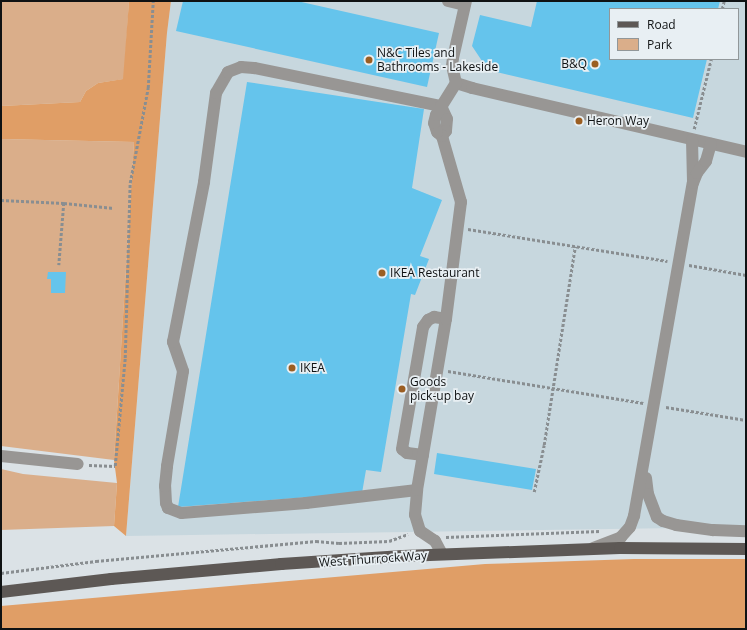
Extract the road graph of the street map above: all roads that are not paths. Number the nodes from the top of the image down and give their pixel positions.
1 (448, 1) edge
2 (466, 3) edge
3 (456, 83) junction
4 (441, 106) junction
5 (693, 136) junction
6 (711, 144) junction
7 (746, 152) edge
8 (693, 183) junction
9 (446, 319) junction
10 (423, 455) junction
11 (1, 456) edge
12 (644, 463) junction
13 (78, 464) road end
14 (417, 490) junction
15 (746, 531) edge
16 (590, 549) junction
17 (746, 549) edge
18 (442, 554) junction
19 (1, 592) edge

1 - 2 street
2 - 3 street
3 - 4 street
3 - 5 street
4 - 9 street
4 - 14 street
5 - 6 street
5 - 8 street
6 - 7 street
6 - 8 street
8 - 12 street
9 - 10 street
9 - 10 street
10 - 14 street
11 - 13 street
12 - 15 street
12 - 16 street
14 - 18 street
16 - 17 main road, West Thurrock Way
16 - 18 main road, West Thurrock Way
18 - 19 main road, West Thurrock Way

